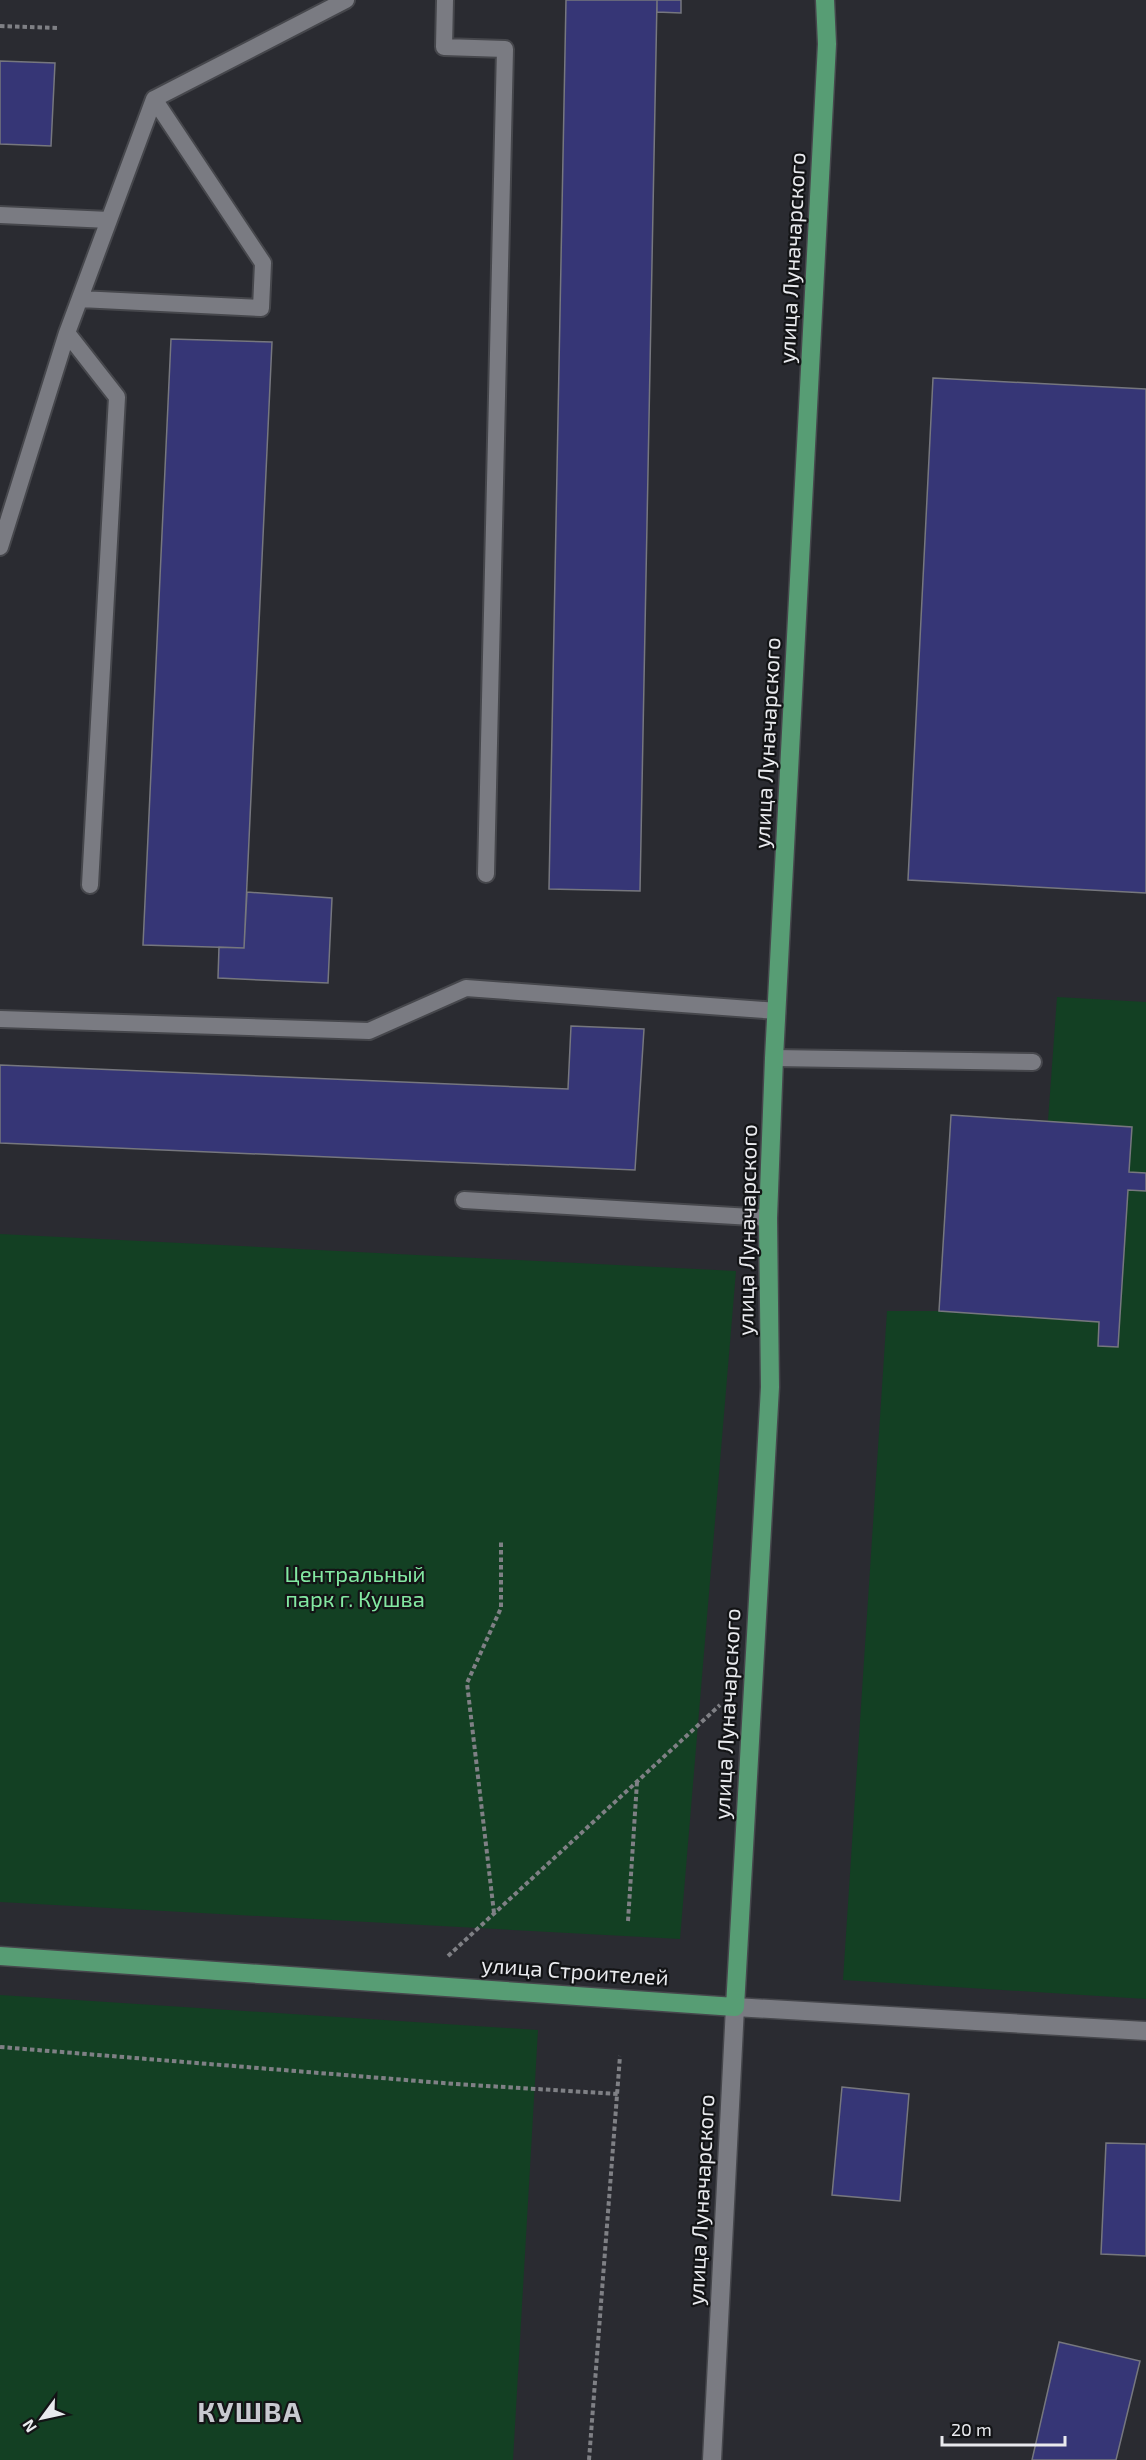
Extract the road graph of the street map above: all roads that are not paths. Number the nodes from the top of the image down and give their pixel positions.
1 (346, 0) edge
2 (445, 0) edge
3 (825, 0) edge
4 (154, 99) junction
5 (0, 215) edge
6 (109, 220) junction
7 (80, 298) junction
8 (67, 333) junction
9 (0, 547) edge
10 (486, 874) dead end
11 (90, 885) dead end
12 (777, 1011) junction
13 (0, 1019) edge
14 (774, 1058) junction
15 (1033, 1062) dead end
16 (464, 1200) dead end
17 (768, 1218) junction
18 (0, 1956) edge
19 (735, 2007) junction
20 (1146, 2031) edge
21 (712, 2460) edge

1 - 4 lane
2 - 10 lane
3 - 12 main road, улица Луначарского
4 - 6 lane
4 - 7 lane
5 - 6 lane
6 - 7 lane
7 - 8 lane
8 - 9 lane
8 - 11 lane
12 - 13 lane
12 - 14 main road, улица Луначарского
14 - 15 lane
14 - 17 main road, улица Луначарского
16 - 17 lane
17 - 19 main road, улица Луначарского
18 - 19 main road, улица Строителей
19 - 20 main road, улица Строителей
19 - 21 main road, улица Луначарского

